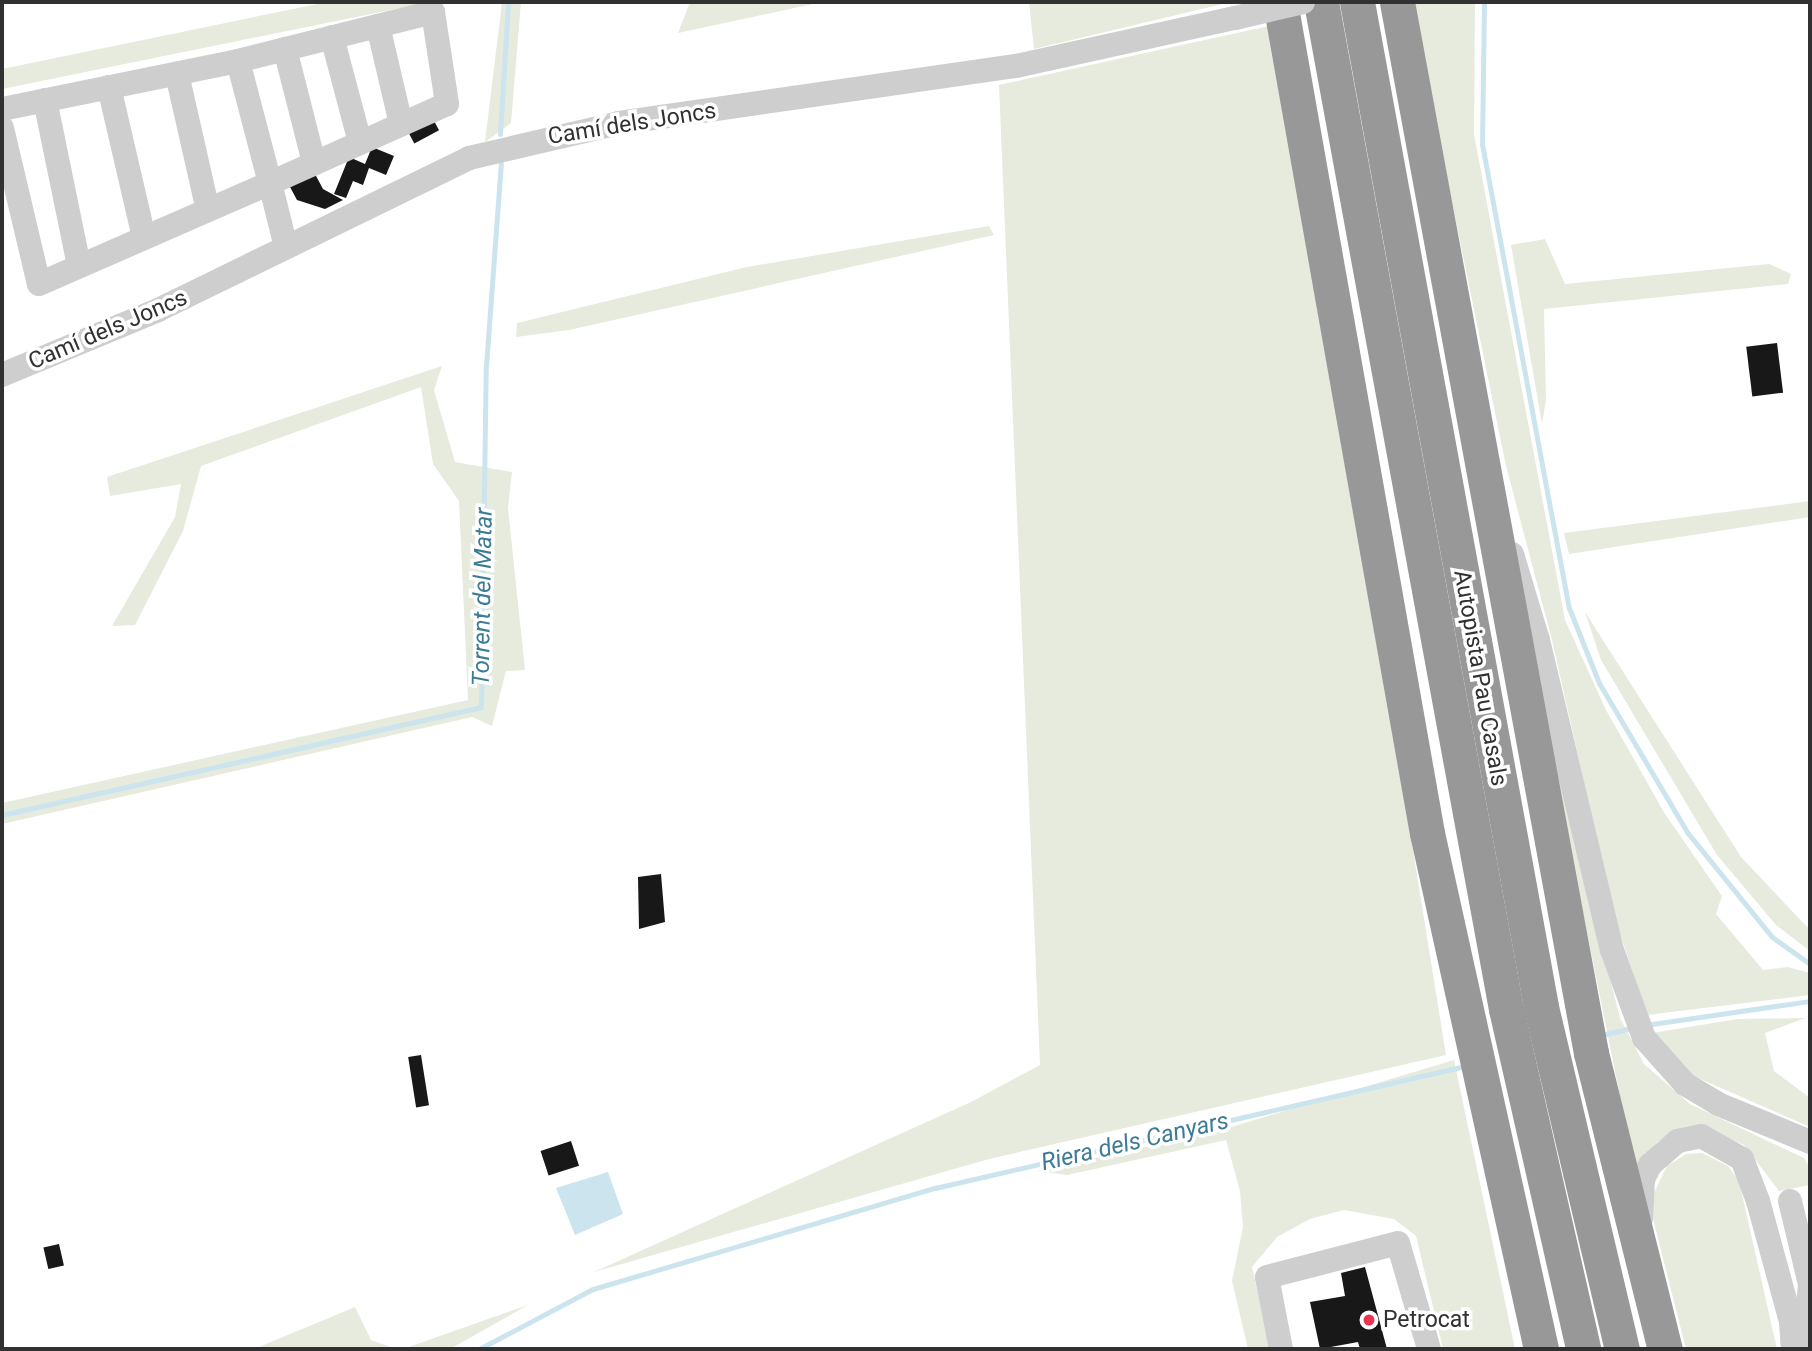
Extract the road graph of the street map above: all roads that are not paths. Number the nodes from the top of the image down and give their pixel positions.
1 (1280, 2) edge
2 (1303, 2) edge
3 (1321, 2) edge
4 (1357, 2) edge
5 (1397, 2) edge
6 (377, 26) junction
7 (332, 37) junction
8 (285, 50) junction
9 (238, 61) junction
10 (177, 74) junction
11 (109, 87) junction
12 (45, 100) junction
13 (2, 109) edge
14 (401, 124) junction
15 (2, 128) edge
16 (360, 142) junction
17 (314, 163) junction
18 (270, 183) junction
19 (208, 210) junction
20 (144, 238) junction
21 (286, 247) junction
22 (79, 266) junction
23 (2, 375) edge
24 (1399, 445) junction
25 (1490, 508) junction
26 (1444, 906) junction
27 (1564, 992) junction
28 (1810, 1142) edge
29 (1752, 1180) junction
30 (1790, 1201) dead end
31 (1797, 1231) junction
32 (1642, 1262) junction
33 (1522, 1272) junction
34 (1810, 1284) edge
35 (1281, 1349) edge
36 (1429, 1349) edge
37 (1535, 1349) edge
38 (1541, 1349) edge
39 (1583, 1349) edge
40 (1622, 1349) edge
41 (1665, 1349) edge
42 (1793, 1349) edge
43 (1804, 1349) edge

1 - 26 highway
2 - 21 street, Camí dels Joncs, bridge
3 - 24 highway, Autopista Pau Casals
4 - 27 highway, Autopista Pau Casals
5 - 25 highway
6 - 7 street
6 - 14 street
6 - 14 street
7 - 8 street
7 - 16 street
8 - 9 street
8 - 17 street
9 - 10 street
9 - 18 street
10 - 11 street
10 - 19 street
11 - 12 street
11 - 20 street
12 - 13 street
12 - 22 street
14 - 16 street
15 - 22 street
16 - 17 street
17 - 18 street
18 - 19 street
18 - 21 street
19 - 20 street
20 - 22 street
21 - 23 street, Camí dels Joncs
24 - 26 highway
24 - 39 highway, Autopista Pau Casals
25 - 27 highway
25 - 28 street
26 - 33 highway
27 - 32 highway
27 - 40 highway
29 - 31 street
29 - 32 street
29 - 42 street
30 - 31 street
31 - 34 street
32 - 41 highway
33 - 37 street
33 - 38 highway
34 - 43 street
35 - 36 street

